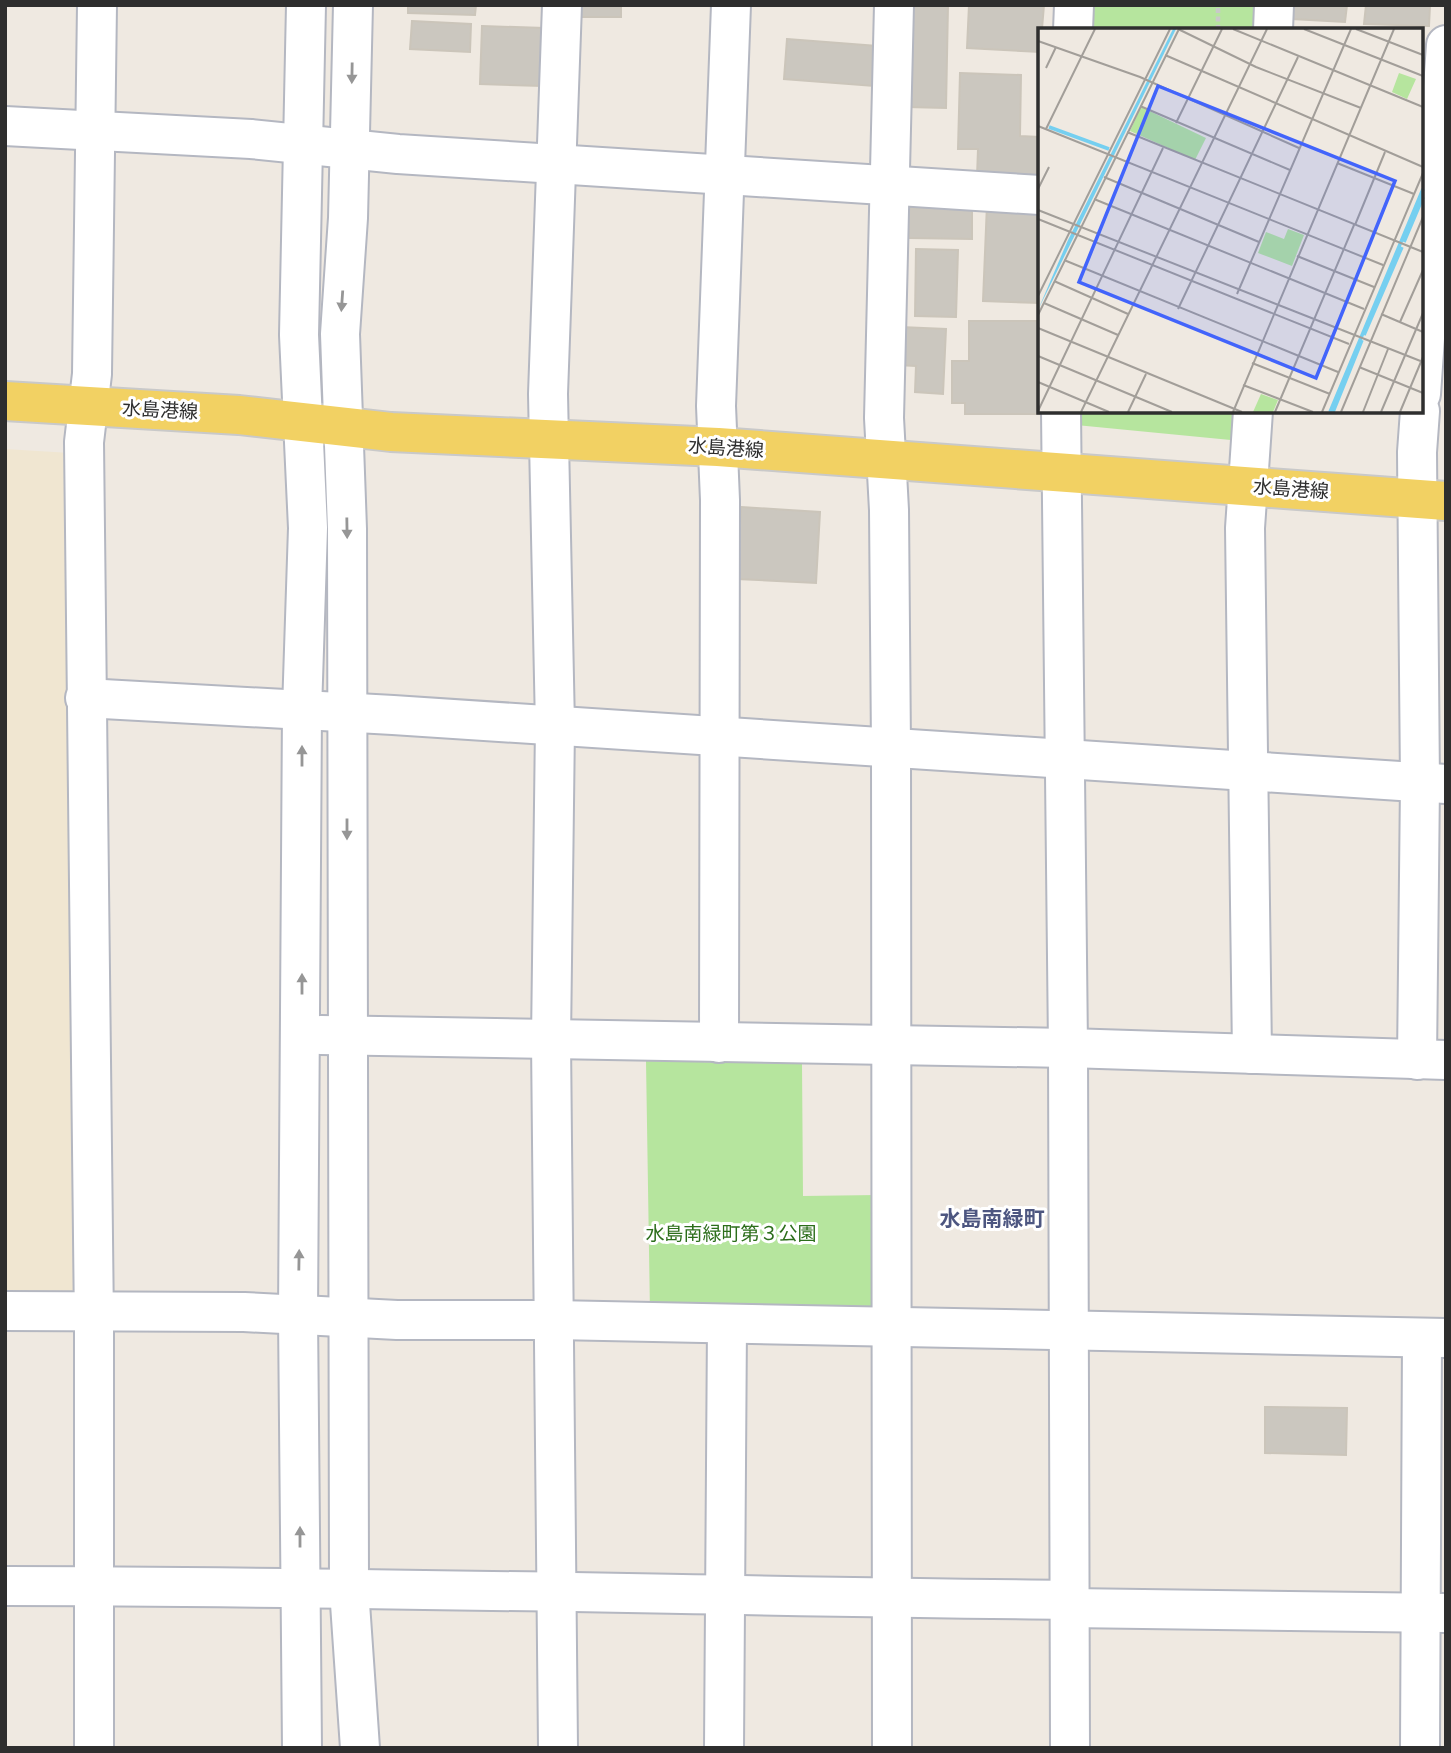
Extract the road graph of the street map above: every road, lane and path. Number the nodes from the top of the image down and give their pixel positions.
1 (97, 5) edge
2 (306, 5) edge
3 (353, 5) edge
4 (562, 5) edge
5 (731, 5) edge
6 (894, 5) edge
7 (1074, 5) edge
8 (1218, 5) edge
9 (1274, 5) edge
10 (1073, 28) edge
11 (1218, 28) edge
12 (1273, 28) edge
13 (1446, 45) edge
14 (5, 126) edge
15 (94, 132) junction
16 (303, 144) junction
17 (351, 149) junction
18 (555, 164) junction
19 (724, 174) junction
20 (891, 186) junction
21 (1038, 195) edge
22 (1434, 224) edge
23 (1423, 368) edge
24 (5, 401) edge
25 (88, 406) junction
26 (1061, 413) edge
27 (1253, 413) edge
28 (1420, 413) edge
29 (302, 422) junction
30 (343, 426) junction
31 (549, 439) junction
32 (718, 447) junction
33 (886, 459) junction
34 (1060, 474) junction
35 (1248, 486) junction
36 (1432, 500) edge
37 (85, 698) junction
38 (302, 709) junction
39 (347, 712) junction
40 (555, 726) junction
41 (720, 737) junction
42 (891, 748) junction
43 (1066, 759) junction
44 (1249, 771) junction
45 (1433, 784) edge
46 (302, 1034) junction
47 (347, 1035) junction
48 (551, 1040) junction
49 (719, 1043) junction
50 (890, 1046) junction
51 (1068, 1048) junction
52 (1252, 1054) junction
53 (1431, 1060) edge
54 (5, 1311) edge
55 (93, 1312) junction
56 (298, 1315) junction
57 (346, 1318) junction
58 (554, 1320) junction
59 (727, 1324) junction
60 (890, 1328) junction
61 (1070, 1332) junction
62 (1434, 1338) edge
63 (5, 1586) edge
64 (95, 1586) junction
65 (300, 1588) junction
66 (349, 1589) junction
67 (558, 1594) junction
68 (724, 1596) junction
69 (892, 1598) junction
70 (1069, 1604) junction
71 (1434, 1613) edge
72 (301, 1679) junction
73 (93, 1748) edge
74 (302, 1748) edge
75 (319, 1748) edge
76 (360, 1748) edge
77 (558, 1748) edge
78 (724, 1748) edge
79 (892, 1748) edge
80 (1070, 1748) edge
81 (1420, 1748) edge

1 - 15 street
2 - 16 street
3 -> 17 street
4 - 18 street
5 - 19 street
6 - 20 street
7 - 10 street
8 - 11 path
9 - 12 street
13 - 22 street
14 - 15 street
15 - 16 street
15 - 25 street
16 - 17 street
16 - 29 street
17 - 18 street
17 -> 30 street
18 - 19 street
18 - 31 street
19 - 20 street
19 - 32 street
20 - 21 street
20 - 33 street
22 - 23 street
24 - 25 main road, 水島港線
25 - 29 main road, 水島港線
25 - 37 street
26 - 34 street
27 - 35 street
28 - 36 street
29 - 30 main road, 水島港線
29 - 38 street
30 - 31 main road, 水島港線
30 -> 39 street
31 - 32 main road, 水島港線
31 - 40 street
32 - 33 main road, 水島港線
32 - 41 street
33 - 34 main road, 水島港線
33 - 42 street
34 - 35 main road, 水島港線
34 - 43 street
35 - 36 main road, 水島港線
35 - 44 street
36 - 45 street
37 - 38 street
37 - 55 street
38 - 39 street
46 -> 38 street
39 - 40 street
39 -> 47 street
40 - 41 street
40 - 48 street
41 - 42 street
41 - 49 street
42 - 43 street
42 - 50 street
43 - 44 street
43 - 51 street
44 - 45 street
44 - 52 street
45 - 53 street
46 - 47 street
56 -> 46 street
47 - 48 street
47 - 57 street
48 - 49 street
48 - 58 street
49 - 50 street
50 - 51 street
50 - 60 street
51 - 52 street
51 - 61 street
52 - 53 street
54 - 55 street
55 - 56 street
55 - 64 street
56 - 57 street
65 -> 56 street
57 - 58 street
57 - 66 street
58 - 59 street
58 - 67 street
59 - 60 street
59 - 68 street
60 - 61 street
60 - 69 street
61 - 62 street
61 - 70 street
62 - 71 street
63 - 64 street
64 - 65 street
64 - 73 street
65 - 66 street
65 - 72 street
66 - 67 street
66 - 76 street
67 - 68 street
67 - 77 street
68 - 69 street
68 - 78 street
69 - 70 street
69 - 79 street
70 - 71 street
70 - 80 street
71 - 81 street
72 - 74 street
72 - 75 street

